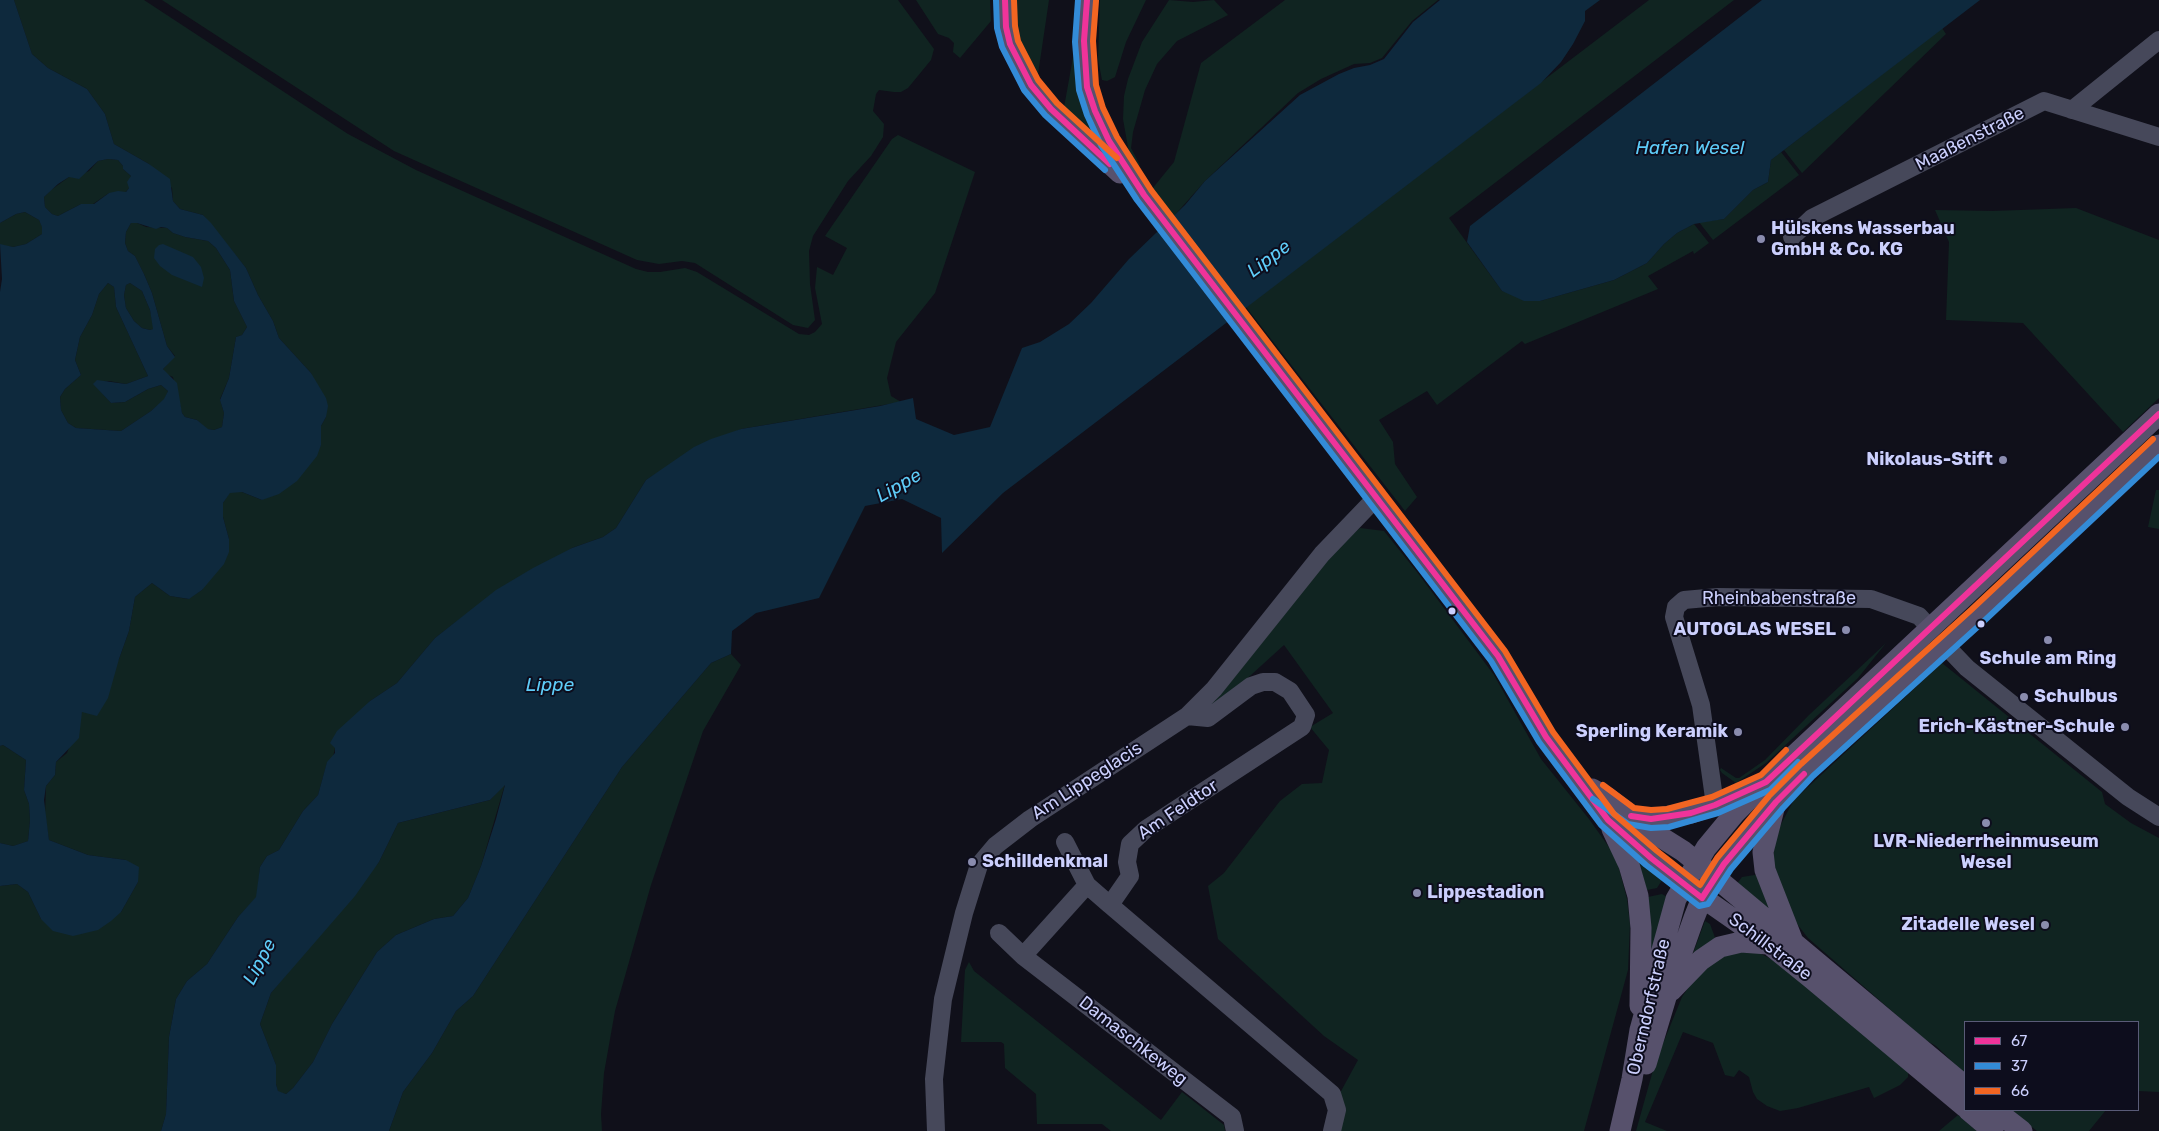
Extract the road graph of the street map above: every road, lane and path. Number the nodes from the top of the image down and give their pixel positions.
1 (1005, 0) edge
2 (1087, 0) edge
3 (2159, 40) edge
4 (2072, 110) junction
5 (2159, 137) edge
6 (1144, 195) junction
7 (1792, 237) dead end
8 (2159, 414) edge
9 (2159, 445) edge
10 (1377, 498) junction
11 (1930, 628) junction
12 (1945, 645) junction
13 (1187, 716) junction
14 (1581, 782) junction
15 (1766, 782) junction
16 (1776, 802) junction
17 (1715, 805) junction
18 (1631, 816) junction
19 (2159, 817) edge
20 (1608, 820) junction
21 (1065, 842) dead end
22 (1696, 862) junction
23 (1715, 877) junction
24 (1683, 884) junction
25 (1087, 886) junction
26 (1702, 898) junction
27 (1110, 905) junction
28 (999, 934) dead end
29 (1793, 942) junction
30 (1769, 944) junction
31 (1023, 956) junction
32 (1667, 994) junction
33 (1640, 1030) junction
34 (1929, 1066) junction
35 (1964, 1085) edge
36 (1964, 1106) edge
37 (1969, 1111) edge
38 (1996, 1111) edge
39 (936, 1131) edge
40 (1235, 1131) edge
41 (1332, 1131) edge
42 (1620, 1131) edge
43 (1626, 1131) edge
44 (1993, 1131) edge
45 (2022, 1131) edge

1 - 6 main road
2 - 6 main road
3 - 4 street
4 - 5 street, Maaßenstraße
4 - 7 street, Maaßenstraße
6 - 10 main road, Schillstraße
8 - 11 main road, Oberndorfstraße
9 - 12 main road, Oberndorfstraße
10 - 13 street, Am Lippeglacis
10 - 14 main road, Schillstraße
11 - 12 main road
11 - 15 main road, Oberndorfstraße
11 - 17 street, Rheinbabenstraße
12 - 16 main road, Oberndorfstraße
12 - 19 street
13 - 27 street, Am Feldtor
13 - 39 street, Am Lippeglacis
14 - 18 main road, Schillstraße
14 - 20 main road, Schillstraße
15 - 17 main road
15 - 22 main road, Oberndorfstraße
16 - 23 main road, Oberndorfstraße
16 - 29 main road
17 - 18 main road
18 - 22 main road, Schillstraße
20 - 24 main road, Schillstraße
20 - 33 main road
21 - 25 street
22 - 23 main road, Schillstraße
22 - 24 main road, Oberndorfstraße
23 - 26 main road, Oberndorfstraße
23 - 29 main road, Schillstraße
24 - 26 main road, Schillstraße
24 - 33 main road, Oberndorfstraße
25 - 27 street
25 - 31 street
26 - 30 main road, Schillstraße
26 - 32 main road, Oberndorfstraße
27 - 41 street
28 - 31 street, Damaschkeweg
29 - 34 main road, Schillstraße
30 - 32 main road
30 - 34 main road, Schillstraße
31 - 40 street, Damaschkeweg
32 - 43 main road, Oberndorfstraße
33 - 42 main road, Oberndorfstraße
34 - 35 main road, Schillstraße
34 - 36 main road, Schillstraße
37 - 44 main road, Schillstraße
38 - 45 main road

